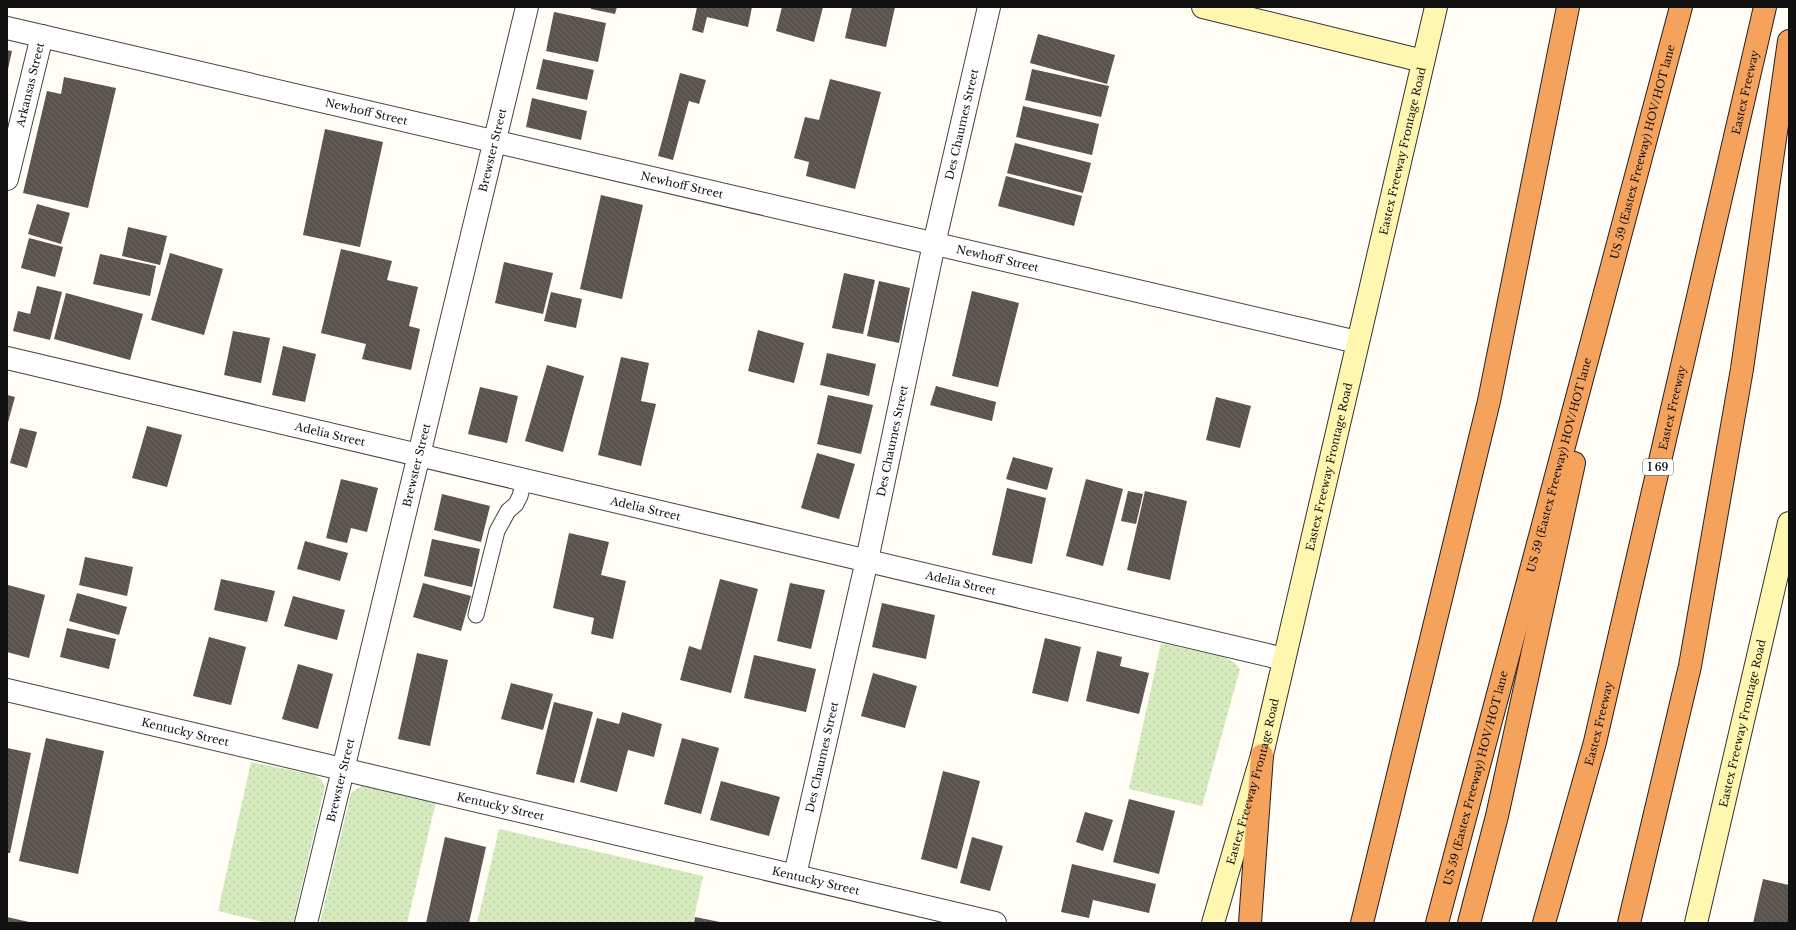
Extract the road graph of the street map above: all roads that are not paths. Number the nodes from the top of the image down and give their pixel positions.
1 (527, 7) edge
2 (989, 7) edge
3 (1203, 7) edge
4 (1436, 7) edge
5 (1568, 7) edge
6 (1681, 7) edge
7 (1764, 8) edge
8 (7, 28) edge
9 (42, 36) junction
10 (1789, 41) edge
11 (1423, 61) junction
12 (494, 142) junction
13 (1639, 164) junction
14 (7, 179) edge
15 (934, 244) junction
16 (1357, 342) junction
17 (7, 358) edge
18 (419, 455) junction
19 (524, 480) junction
20 (1789, 523) edge
21 (867, 560) junction
22 (476, 615) dead end
23 (1284, 659) junction
24 (7, 690) edge
25 (1262, 755) junction
26 (344, 770) junction
27 (795, 875) junction
28 (306, 923) edge
29 (995, 923) edge
30 (1213, 923) edge
31 (1250, 923) edge
32 (1362, 923) edge
33 (1437, 923) edge
34 (1469, 923) edge
35 (1544, 923) edge
36 (1629, 923) edge
37 (1696, 923) edge

1 - 12 street, Brewster Street
2 - 15 street, Des Chaumes Street
3 - 11 main road
4 - 11 main road, Eastex Freeway Frontage Road
5 - 32 highway
6 - 13 highway, US 59 (Eastex Freeway) HOV/HOT lane
7 - 35 highway, Eastex Freeway / I 69
8 - 9 street, Newhoff Street
9 - 12 street, Newhoff Street
9 - 14 street, Arkansas Street
10 - 36 highway
11 - 16 main road, Eastex Freeway Frontage Road
12 - 15 street, Newhoff Street
12 - 18 street, Brewster Street
13 - 33 highway, US 59 (Eastex Freeway) HOV/HOT lane
13 - 34 highway
15 - 16 street, Newhoff Street
15 - 21 street, Des Chaumes Street
16 - 23 main road, Eastex Freeway Frontage Road
17 - 18 street, Adelia Street
18 - 19 street, Adelia Street
18 - 26 street, Brewster Street
19 - 21 street, Adelia Street
19 - 22 lane
20 - 37 main road, Eastex Freeway Frontage Road
21 - 23 street, Adelia Street
21 - 27 street, Des Chaumes Street
23 - 25 main road, Eastex Freeway Frontage Road
24 - 26 street, Kentucky Street
25 - 30 main road, Eastex Freeway Frontage Road
25 - 31 highway
26 - 27 street, Kentucky Street
26 - 28 street, Brewster Street
27 - 29 street, Kentucky Street

